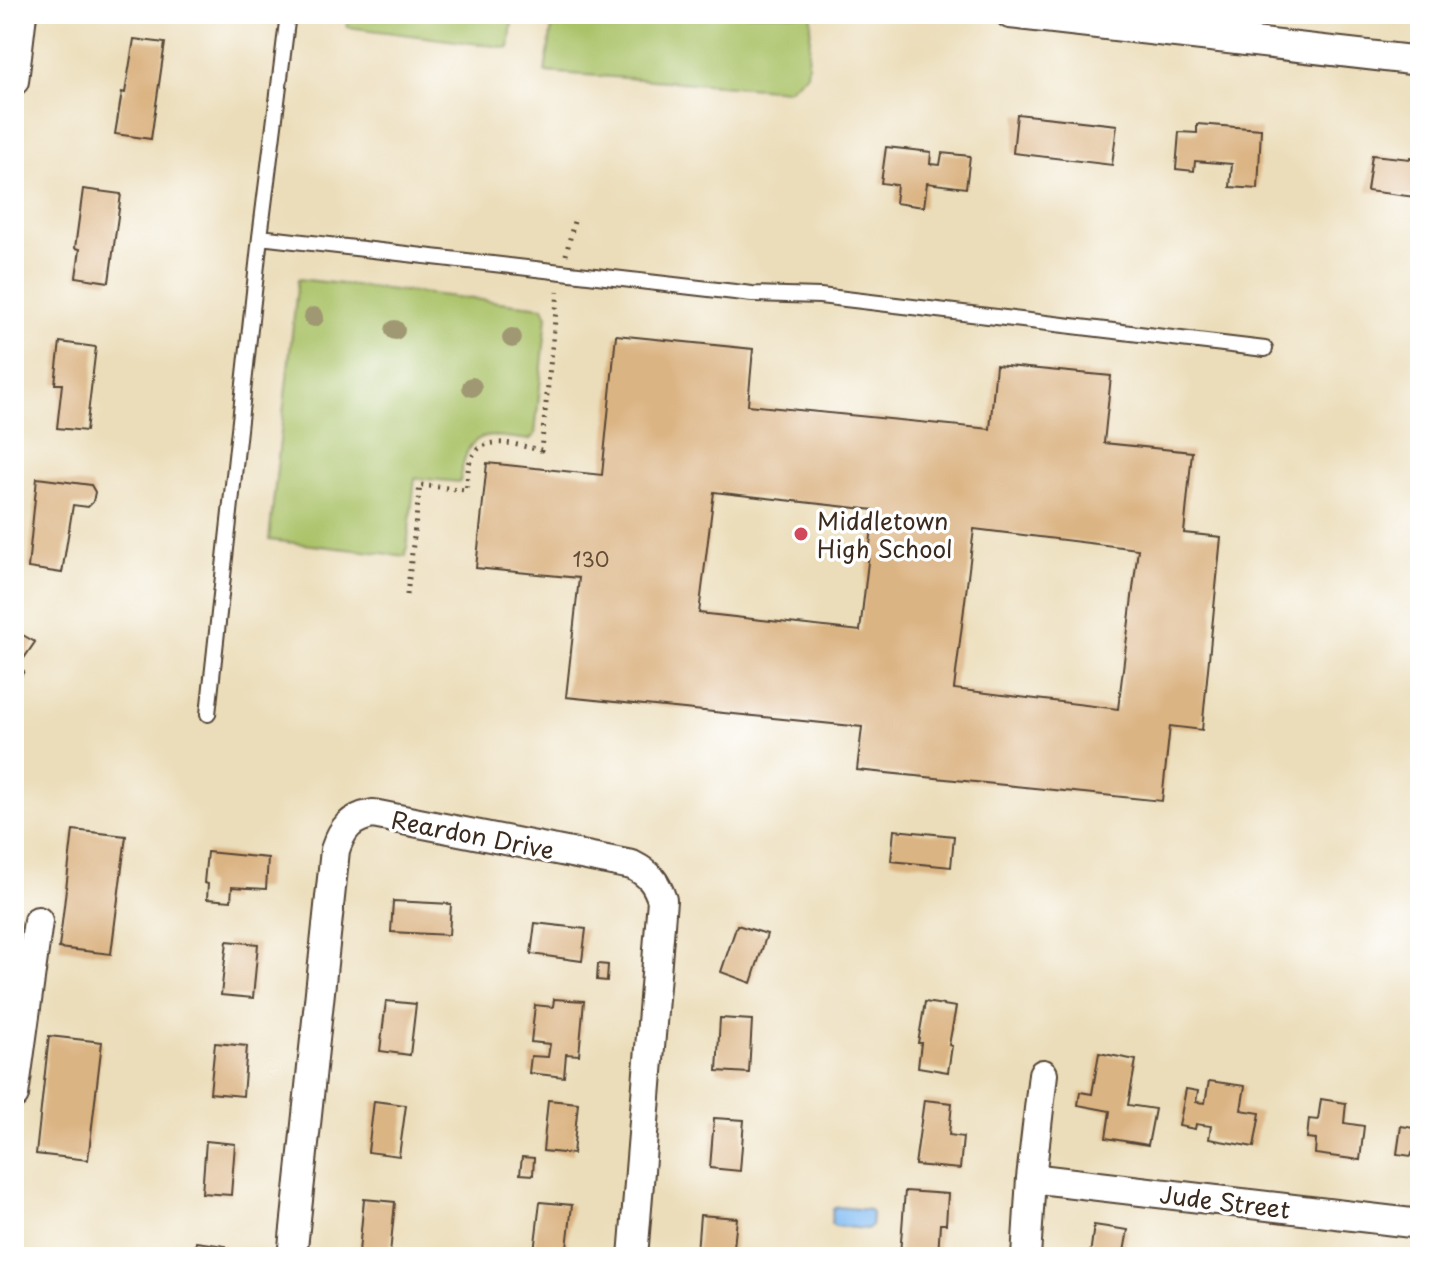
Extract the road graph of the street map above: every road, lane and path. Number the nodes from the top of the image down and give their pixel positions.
1 (22, 14) edge
2 (288, 14) edge
3 (1010, 14) edge
4 (1420, 61) edge
5 (14, 81) edge
6 (575, 217) dead end
7 (260, 237) junction
8 (562, 273) junction
9 (1265, 349) dead end
10 (407, 595) dead end
11 (208, 714) dead end
12 (38, 921) dead end
13 (1043, 1074) dead end
14 (14, 1095) edge
15 (1031, 1178) junction
16 (1420, 1224) edge
17 (292, 1257) edge
18 (633, 1257) edge
19 (1026, 1257) edge

1 - 5 street
2 - 7 lane
3 - 4 street
6 - 8 path
7 - 8 lane
7 - 11 lane
8 - 9 lane
8 - 10 path
12 - 14 street
13 - 15 street
15 - 16 street, Jude Street
15 - 19 street
17 - 18 street, Reardon Drive

